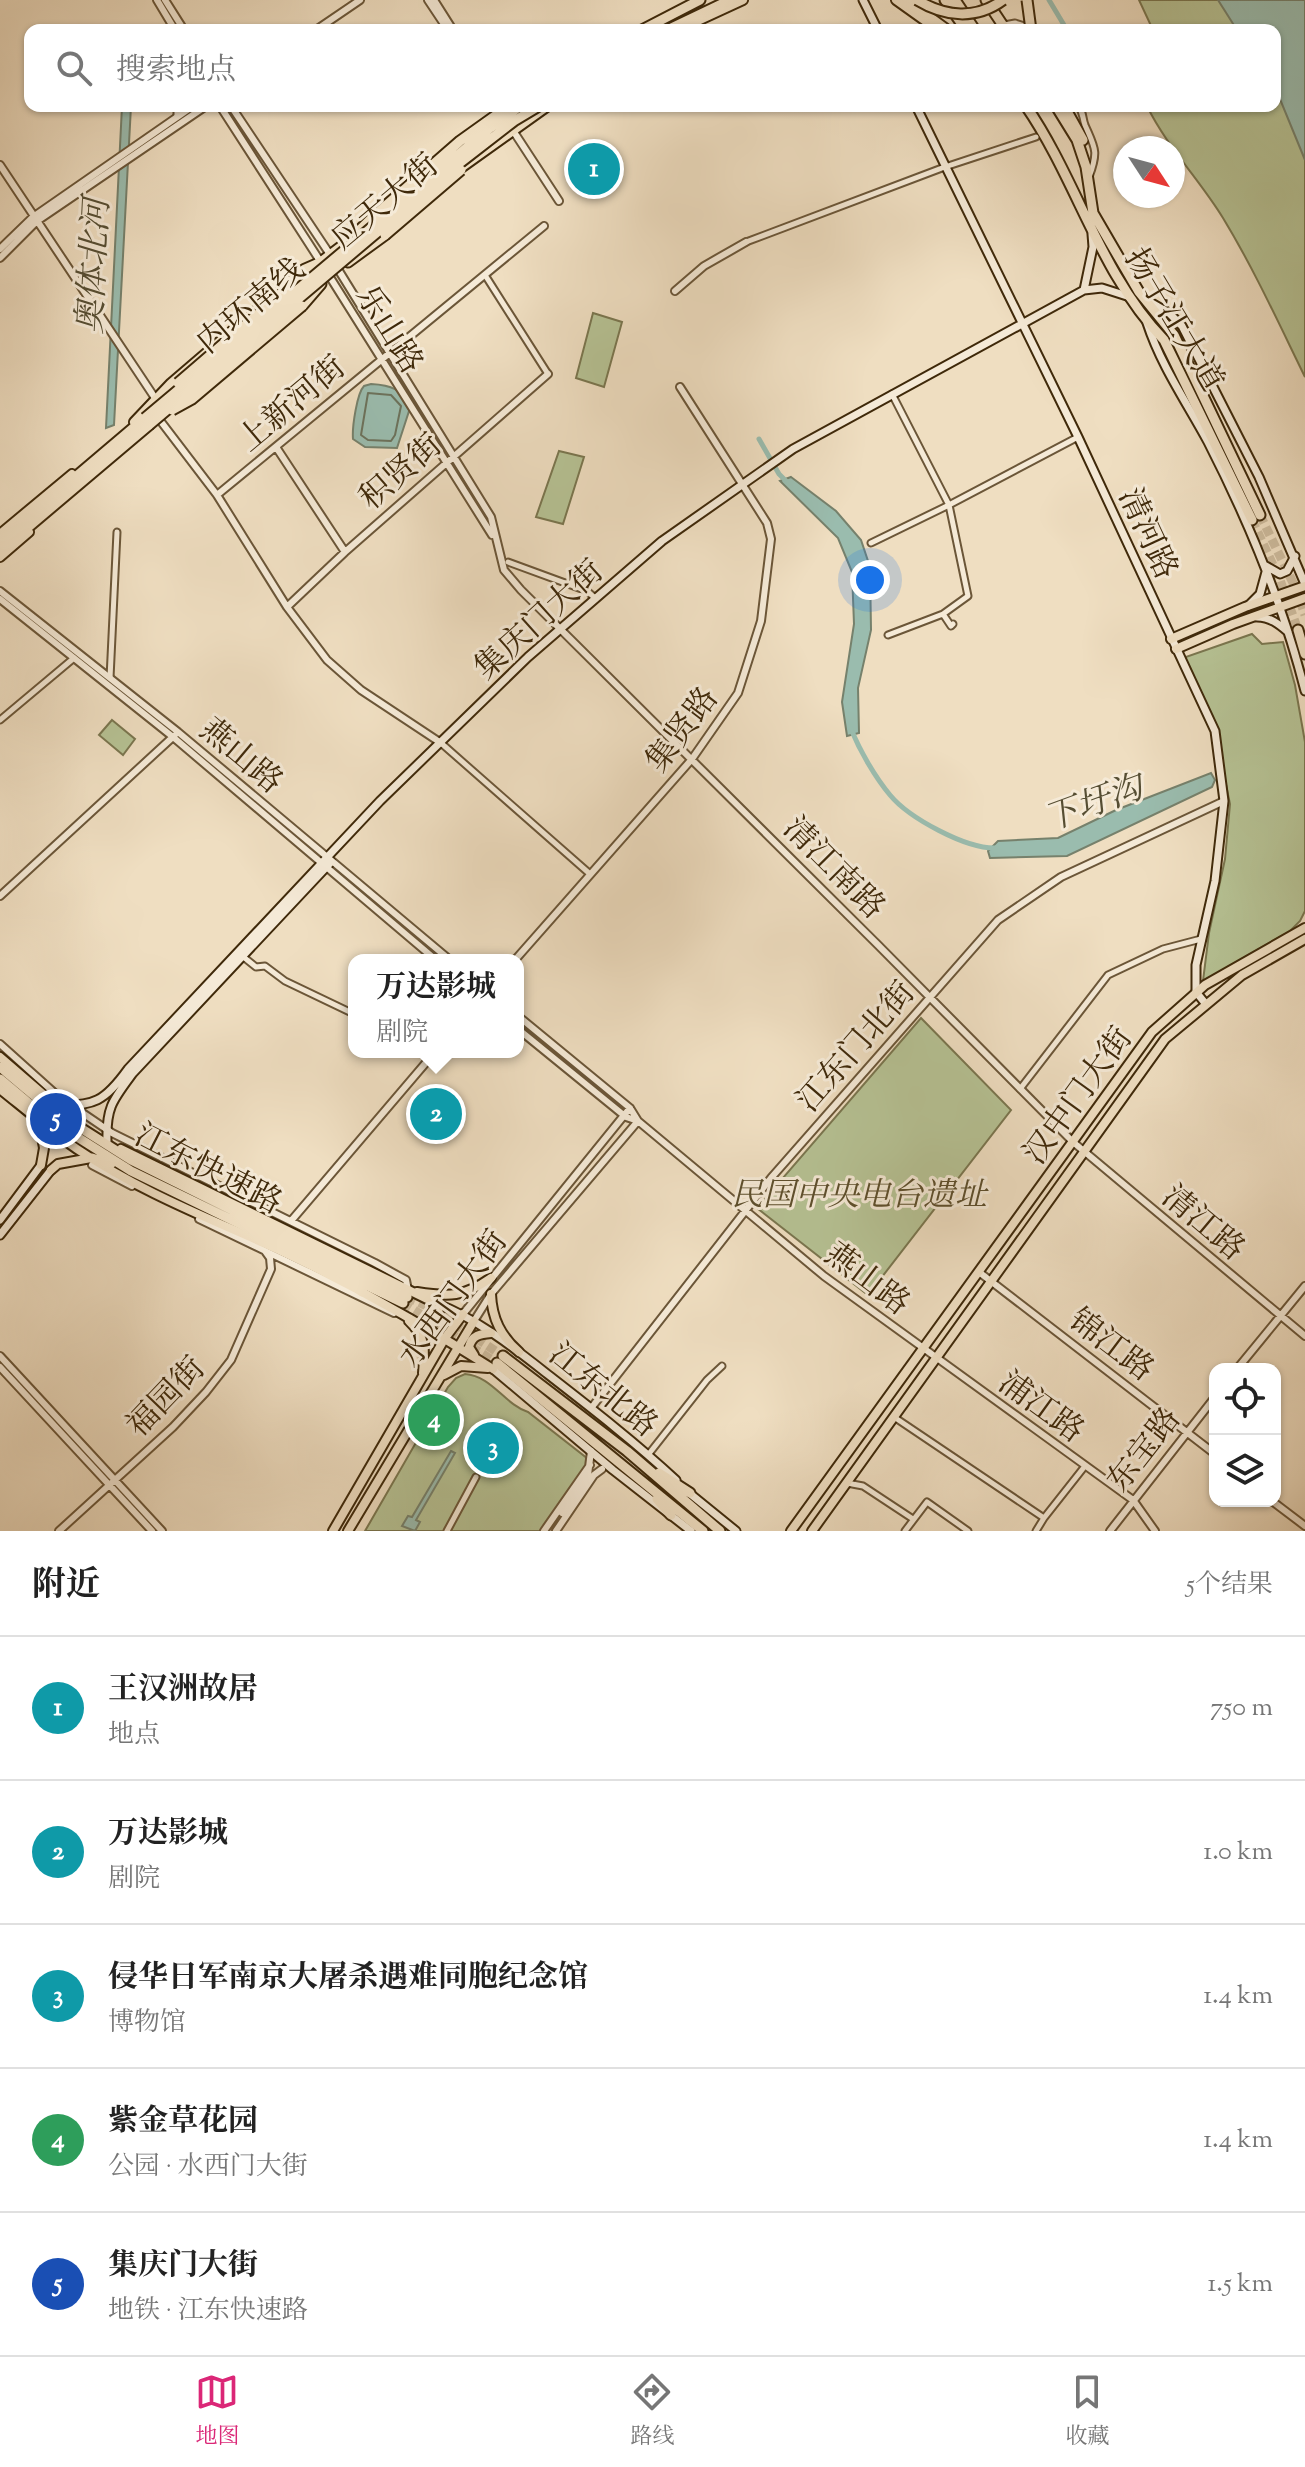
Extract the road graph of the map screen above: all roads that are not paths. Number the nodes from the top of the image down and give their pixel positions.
1 (157, 0) edge
2 (165, 0) edge
3 (360, 0) edge
4 (431, 0) edge
5 (692, 0) edge
6 (700, 0) edge
7 (730, 0) edge
8 (743, 0) edge
9 (863, 0) edge
10 (896, 0) edge
11 (906, 0) edge
12 (917, 0) edge
13 (945, 0) edge
14 (955, 0) edge
15 (986, 0) edge
16 (1003, 0) edge
17 (1027, 0) edge
18 (171, 24) edge
19 (180, 24) edge
20 (325, 24) edge
21 (446, 24) edge
22 (646, 24) edge
23 (654, 24) edge
24 (680, 24) edge
25 (691, 24) edge
26 (875, 24) edge
27 (930, 24) edge
28 (939, 24) edge
29 (962, 24) edge
30 (971, 24) edge
31 (1001, 24) edge
32 (1033, 24) edge
33 (177, 112) edge
34 (184, 112) edge
35 (196, 112) edge
36 (224, 112) edge
37 (235, 112) edge
38 (500, 112) edge
39 (500, 112) edge
40 (507, 112) edge
41 (512, 112) edge
42 (530, 112) edge
43 (532, 112) edge
44 (539, 112) edge
45 (919, 112) edge
46 (1030, 112) edge
47 (1060, 112) edge
48 (1067, 112) edge
49 (1083, 112) edge
50 (177, 117) junction
51 (515, 129) junction
52 (1036, 137) dead end
53 (137, 149) junction
54 (0, 165) edge
55 (946, 167) junction
56 (1086, 167) junction
57 (1088, 182) junction
58 (559, 201) dead end
59 (35, 219) junction
60 (544, 226) dead end
61 (1092, 229) junction
62 (746, 242) joint
63 (344, 245) junction
64 (0, 249) edge
65 (330, 255) junction
66 (0, 258) edge
67 (320, 262) junction
68 (348, 262) junction
69 (338, 270) junction
70 (485, 275) junction
71 (326, 280) junction
72 (1084, 290) junction
73 (675, 291) dead end
74 (1130, 297) junction
75 (1149, 302) junction
76 (1147, 323) junction
77 (1022, 325) junction
78 (389, 353) junction
79 (381, 360) junction
80 (1163, 360) junction
81 (548, 374) joint
82 (680, 387) dead end
83 (892, 394) junction
84 (155, 398) junction
85 (1194, 399) junction
86 (159, 419) junction
87 (144, 420) junction
88 (1078, 437) junction
89 (276, 447) junction
90 (453, 457) junction
91 (446, 463) junction
92 (743, 483) junction
93 (217, 495) junction
94 (949, 505) junction
95 (117, 532) dead end
96 (0, 534) edge
97 (494, 537) junction
98 (0, 541) edge
99 (871, 543) dead end
100 (0, 551) edge
101 (345, 552) junction
102 (1295, 556) junction
103 (0, 557) edge
104 (508, 562) dead end
105 (1265, 567) junction
106 (1305, 585) edge
107 (0, 591) edge
108 (1277, 596) junction
109 (595, 598) junction
110 (1305, 598) edge
111 (0, 599) edge
112 (1248, 606) junction
113 (1281, 606) junction
114 (287, 607) junction
115 (943, 614) junction
116 (1251, 617) junction
117 (953, 624) dead end
118 (560, 629) junction
119 (1294, 632) junction
120 (888, 635) dead end
121 (1171, 639) junction
122 (1176, 649) junction
123 (1305, 654) edge
124 (74, 658) junction
125 (110, 678) junction
126 (1305, 691) edge
127 (0, 720) edge
128 (175, 734) junction
129 (441, 743) junction
130 (692, 759) junction
131 (1224, 801) junction
132 (326, 862) junction
133 (590, 874) junction
134 (0, 896) edge
135 (1303, 935) edge
136 (1202, 939) junction
137 (429, 954) edge
138 (442, 954) edge
139 (520, 954) edge
140 (240, 955) junction
141 (1196, 992) junction
142 (929, 996) junction
143 (1205, 1003) junction
144 (348, 1011) edge
145 (524, 1022) edge
146 (524, 1034) edge
147 (0, 1044) edge
148 (0, 1057) edge
149 (429, 1059) edge
150 (0, 1067) edge
151 (0, 1079) edge
152 (0, 1089) edge
153 (1020, 1089) junction
154 (113, 1095) junction
155 (53, 1105) junction
156 (73, 1107) junction
157 (630, 1108) junction
158 (626, 1117) junction
159 (39, 1120) junction
160 (638, 1121) junction
161 (107, 1129) junction
162 (107, 1141) junction
163 (1073, 1142) junction
164 (1084, 1153) junction
165 (92, 1161) junction
166 (41, 1165) joint
167 (134, 1167) junction
168 (51, 1170) joint
169 (746, 1211) junction
170 (0, 1220) edge
171 (291, 1221) junction
172 (0, 1235) edge
173 (265, 1251) junction
174 (288, 1262) junction
175 (332, 1264) junction
176 (271, 1269) junction
177 (371, 1271) junction
178 (979, 1272) junction
179 (491, 1278) junction
180 (991, 1282) junction
181 (1305, 1286) edge
182 (362, 1292) junction
183 (491, 1294) junction
184 (404, 1301) junction
185 (431, 1301) junction
186 (463, 1314) junction
187 (1280, 1317) junction
188 (474, 1321) junction
189 (421, 1323) junction
190 (491, 1333) junction
191 (1305, 1336) edge
192 (445, 1338) junction
193 (458, 1347) junction
194 (923, 1350) junction
195 (519, 1352) junction
196 (0, 1356) edge
197 (476, 1358) junction
198 (936, 1359) junction
199 (498, 1363) junction
200 (1242, 1363) edge
201 (722, 1366) dead end
202 (0, 1367) edge
203 (423, 1378) junction
204 (438, 1381) junction
205 (1209, 1404) edge
206 (592, 1407) junction
207 (894, 1417) junction
208 (1187, 1431) junction
209 (1209, 1449) edge
210 (591, 1451) junction
211 (627, 1451) junction
212 (648, 1455) junction
213 (590, 1465) junction
214 (1085, 1466) junction
215 (602, 1469) junction
216 (613, 1470) junction
217 (588, 1475) junction
218 (636, 1476) junction
219 (476, 1477) dead end
220 (112, 1483) junction
221 (846, 1483) junction
222 (690, 1493) junction
223 (1133, 1500) junction
224 (1280, 1507) edge
225 (561, 1515) junction
226 (671, 1515) junction
227 (1044, 1518) junction
228 (913, 1519) junction
229 (549, 1524) junction
230 (1305, 1526) edge
231 (59, 1531) edge
232 (152, 1531) edge
233 (162, 1531) edge
234 (333, 1531) edge
235 (348, 1531) edge
236 (447, 1531) edge
237 (544, 1531) edge
238 (556, 1531) edge
239 (691, 1531) edge
240 (703, 1531) edge
241 (720, 1531) edge
242 (736, 1531) edge
243 (791, 1531) edge
244 (812, 1531) edge
245 (905, 1531) edge
246 (968, 1531) edge
247 (1036, 1531) edge
248 (1110, 1531) edge
249 (1155, 1531) edge

1 - 18 street
2 - 19 street
3 - 20 street
4 - 21 street
5 - 22 main road
6 - 23 highway
7 - 24 highway
8 - 25 main road
9 - 26 main road
10 - 27 main road
11 - 28 highway
12 - 16 highway, bridge
13 - 29 highway
14 - 30 highway
15 - 31 highway
17 - 32 highway, bridge
33 - 50 street
34 - 50 street
35 - 53 street
36 - 67 street, 乐山路
37 - 65 street, 乐山路
38 - 63 highway, bridge
39 - 63 main road, 应天大街
40 - 51 street
41 - 87 highway, 内环南线, bridge
42 - 87 highway, 内环南线, bridge
43 - 68 highway, bridge
44 - 51 main road, 应天大街
45 - 55 main road, 清河路
46 - 61 highway, 扬子江大道
47 - 56 highway, 扬子江大道
48 - 56 highway
49 - 57 street
50 - 53 street
51 - 58 street
51 - 68 main road, 应天大街
52 - 55 street
53 - 59 street
54 - 59 street
55 - 62 street
55 - 77 main road, 清河路
56 - 57 highway, 扬子江大道
57 - 75 highway, 扬子江大道
59 - 64 street
59 - 66 street
59 - 84 street
60 - 70 street, 上新河街
61 - 72 main road
61 - 74 highway, 扬子江大道
62 - 73 street
63 - 65 main road, 应天大街
65 - 67 main road, 应天大街
65 - 69 street, 乐山路
67 - 71 street, 乐山路
67 - 84 main road, 应天大街
67 - 87 main road, 应天大街
67 - 87 highway, bridge
68 - 69 main road, 应天大街
69 - 71 main road, 应天大街
69 - 78 street, 乐山路
70 - 78 street, 上新河街
70 - 81 street
71 - 79 street, 乐山路
71 - 86 main road, 应天大街
71 - 87 highway, bridge
72 - 74 main road
72 - 77 main road, 集庆门大街
74 - 76 highway, 扬子江大道
75 - 85 highway, 扬子江大道
75 - 102 main road
76 - 80 main road
76 - 85 highway, 扬子江大道
77 - 83 main road, 集庆门大街
77 - 88 main road, 清河路
78 - 79 street, 上新河街
78 - 90 street, 乐山路
79 - 89 street, 上新河街
79 - 91 street, 乐山路
80 - 85 main road
80 - 105 main road
81 - 90 street, 积贤街
82 - 92 street, 集贤路
83 - 92 main road, 集庆门大街
83 - 94 street
84 - 87 main road, 应天大街
86 - 93 street
86 - 103 main road, 应天大街
87 - 96 main road, 应天大街
87 - 98 highway, 内环南线
87 - 100 highway, 内环南线
88 - 94 street
88 - 121 main road, 清河路
89 - 93 street, 上新河街
89 - 101 street
90 - 91 street, 积贤街
90 - 97 street, 乐山路
91 - 97 street, 乐山路
91 - 101 street, 积贤街
92 - 109 main road, 集庆门大街
92 - 130 street, 集贤路
93 - 114 street
94 - 99 street
94 - 115 street
95 - 125 street
97 - 118 street, 乐山路
101 - 114 street, 积贤街
102 - 105 main road
102 - 106 main road
104 - 109 street
105 - 108 main road
105 - 112 main road
106 - 108 main road
107 - 125 street, 燕山路
108 - 112 main road
108 - 113 main road
109 - 118 main road, 集庆门大街
110 - 113 main road
111 - 124 street, 燕山路
112 - 121 main road
113 - 116 main road
113 - 119 main road
114 - 129 street
115 - 117 street
115 - 120 street
116 - 119 main road
116 - 122 main road
118 - 129 main road, 集庆门大街
118 - 130 street, 清江南路
119 - 123 highway
119 - 126 main road
121 - 122 main road, 清河路
122 - 131 main road, 清河路
124 - 127 street
124 - 128 street, 燕山路
125 - 128 street, 燕山路
128 - 132 street, 燕山路
128 - 134 street
129 - 132 main road, 集庆门大街
129 - 133 street
130 - 133 street, 集贤路
130 - 142 street, 清江南路
131 - 136 main road, 清河路
131 - 142 street, 江东门北街
132 - 137 street, 燕山路
132 - 138 street, 燕山路
132 - 140 main road, 集庆门大街
133 - 139 street, 集贤路
135 - 141 main road, 汉中门大街
135 - 143 main road, 汉中门大街
136 - 141 main road, 清河路
136 - 153 street
140 - 144 street
140 - 154 main road, 集庆门大街
141 - 143 main road
141 - 163 main road, 汉中门大街
142 - 153 street, 清江南路
142 - 169 street, 江东门北街
143 - 164 main road, 汉中门大街
145 - 157 street, 燕山路
146 - 158 street, 燕山路
147 - 156 street
148 - 155 main road
149 - 171 street
150 - 167 highway, 江东快速路
151 - 167 highway, 江东快速路
152 - 159 main road
153 - 163 street, 清江南路
154 - 156 main road
154 - 161 main road
155 - 156 main road
155 - 162 main road
156 - 161 street
157 - 158 street, 水西门大街
157 - 160 street, 燕山路
158 - 160 street, 燕山路
158 - 179 street, 水西门大街
159 - 165 main road
159 - 166 main road
160 - 169 street, 燕山路
160 - 183 street, 水西门大街
161 - 162 main road
161 - 171 street
162 - 167 highway
162 - 177 main road
163 - 164 street, 清江路
163 - 178 main road, 汉中门大街
164 - 180 main road, 汉中门大街
164 - 187 street, 清江路
165 - 167 highway
165 - 168 main road
165 - 173 street
165 - 182 main road
166 - 170 main road
167 - 175 highway, 江东快速路
168 - 172 main road
169 - 194 street, 燕山路
169 - 206 street, 江东门北街
171 - 184 street
173 - 174 street
173 - 176 street
174 - 176 street
174 - 184 street
175 - 177 highway
175 - 182 highway
175 - 184 highway, 江东快速路
176 - 220 street, 福园街
177 - 184 main road
178 - 180 street, 锦江路
178 - 194 main road, 汉中门大街
179 - 184 main road
179 - 186 street, 水西门大街
180 - 198 main road, 汉中门大街
180 - 208 street, 锦江路
181 - 187 street
182 - 184 main road
183 - 188 street, 水西门大街
183 - 195 main road
184 - 185 main road
184 - 189 main road
184 - 203 main road
185 - 186 main road, 江东北路
185 - 189 main road
186 - 188 main road, 江东北路
186 - 192 main road, 水西门大街
187 - 191 street, 清江路
187 - 200 street
188 - 190 main road, 江东北路
188 - 193 main road, 水西门大街
189 - 192 main road
190 - 195 main road, 江东北路
190 - 197 main road
192 - 193 main road
192 - 203 main road, 水西门大街
193 - 197 main road
193 - 204 main road, 水西门大街
194 - 198 street, 浦江路
194 - 243 main road, 汉中门大街
195 - 206 main road, 江东北路
196 - 220 street
197 - 199 main road
198 - 207 main road, 汉中门大街
198 - 214 street, 浦江路
199 - 204 main road
199 - 210 main road, 江东北路
199 - 211 highway
199 - 218 highway
201 - 212 street
202 - 220 street
203 - 234 main road, 水西门大街
204 - 235 main road, 水西门大街
205 - 208 street, 东宝路
206 - 212 main road, 江东北路
207 - 221 main road, 汉中门大街
207 - 227 street
208 - 209 street, 锦江路
208 - 223 street, 东宝路
210 - 213 street
210 - 216 main road, 江东北路
211 - 222 highway
211 - 241 highway
212 - 222 main road, 江东北路
213 - 217 street
213 - 225 street
214 - 223 street, 浦江路
214 - 227 street
215 - 216 street
215 - 217 street
215 - 225 street
216 - 226 main road, 江东北路
217 - 225 street
218 - 226 highway
218 - 240 highway
219 - 236 street
220 - 231 street, 福园街
220 - 232 street
220 - 233 street
221 - 228 street
221 - 244 main road, 汉中门大街
222 - 242 main road, 江东北路
223 - 248 street, 东宝路
223 - 249 street, 浦江路
224 - 230 street
225 - 229 street
225 - 238 street
226 - 239 main road, 江东北路
227 - 247 street
228 - 245 street
228 - 246 street
229 - 237 street
229 - 238 street

